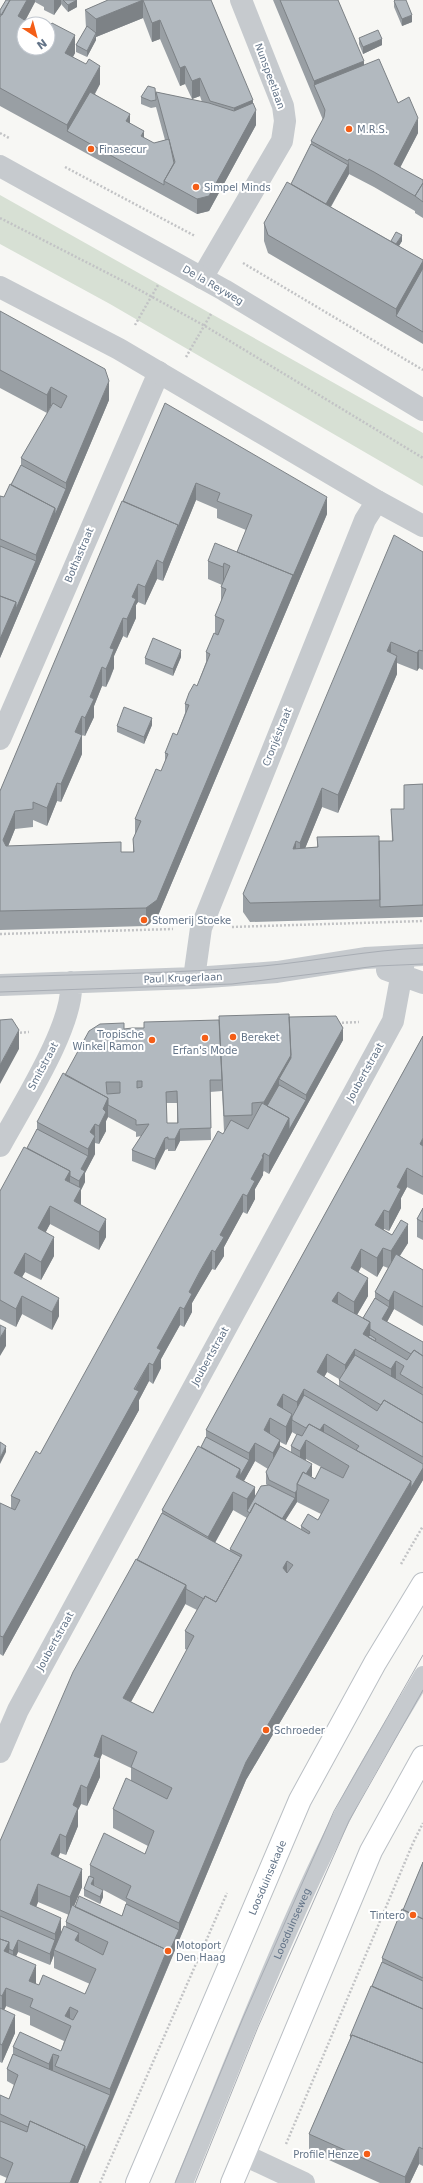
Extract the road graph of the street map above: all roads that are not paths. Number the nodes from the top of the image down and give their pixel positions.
1 (241, 0) edge
2 (0, 166) edge
3 (202, 278) junction
4 (0, 287) edge
5 (166, 376) junction
6 (423, 410) edge
7 (377, 501) junction
8 (423, 526) edge
9 (0, 739) edge
10 (410, 962) edge
11 (194, 978) junction
12 (71, 982) junction
13 (423, 983) edge
14 (0, 984) edge
15 (0, 1146) edge
16 (423, 1584) edge
17 (423, 1675) edge
18 (0, 1752) edge
19 (423, 1757) edge
20 (244, 2155) junction
21 (137, 2183) edge
22 (184, 2183) edge
23 (232, 2183) edge
24 (304, 2183) edge

1 - 3 street, Nunspeetlaan
2 - 3 street, De la Reyweg
3 - 6 street, De la Reyweg
4 - 5 street
5 - 7 street
5 - 9 street, Bothastraat
7 - 8 street
7 - 11 street, Cronjéstraat
10 - 11 street, Paul Krugerlaan
10 - 13 street, Paul Krugerlaan
10 - 18 street, Joubertstraat
11 - 12 street, Paul Krugerlaan
12 - 14 street, Paul Krugerlaan
12 - 15 street, Smitstraat
16 - 21 main road, Loosduinsekade
17 - 22 lane, Loosduinseweg
19 - 20 main road
20 - 23 main road
20 - 24 street

